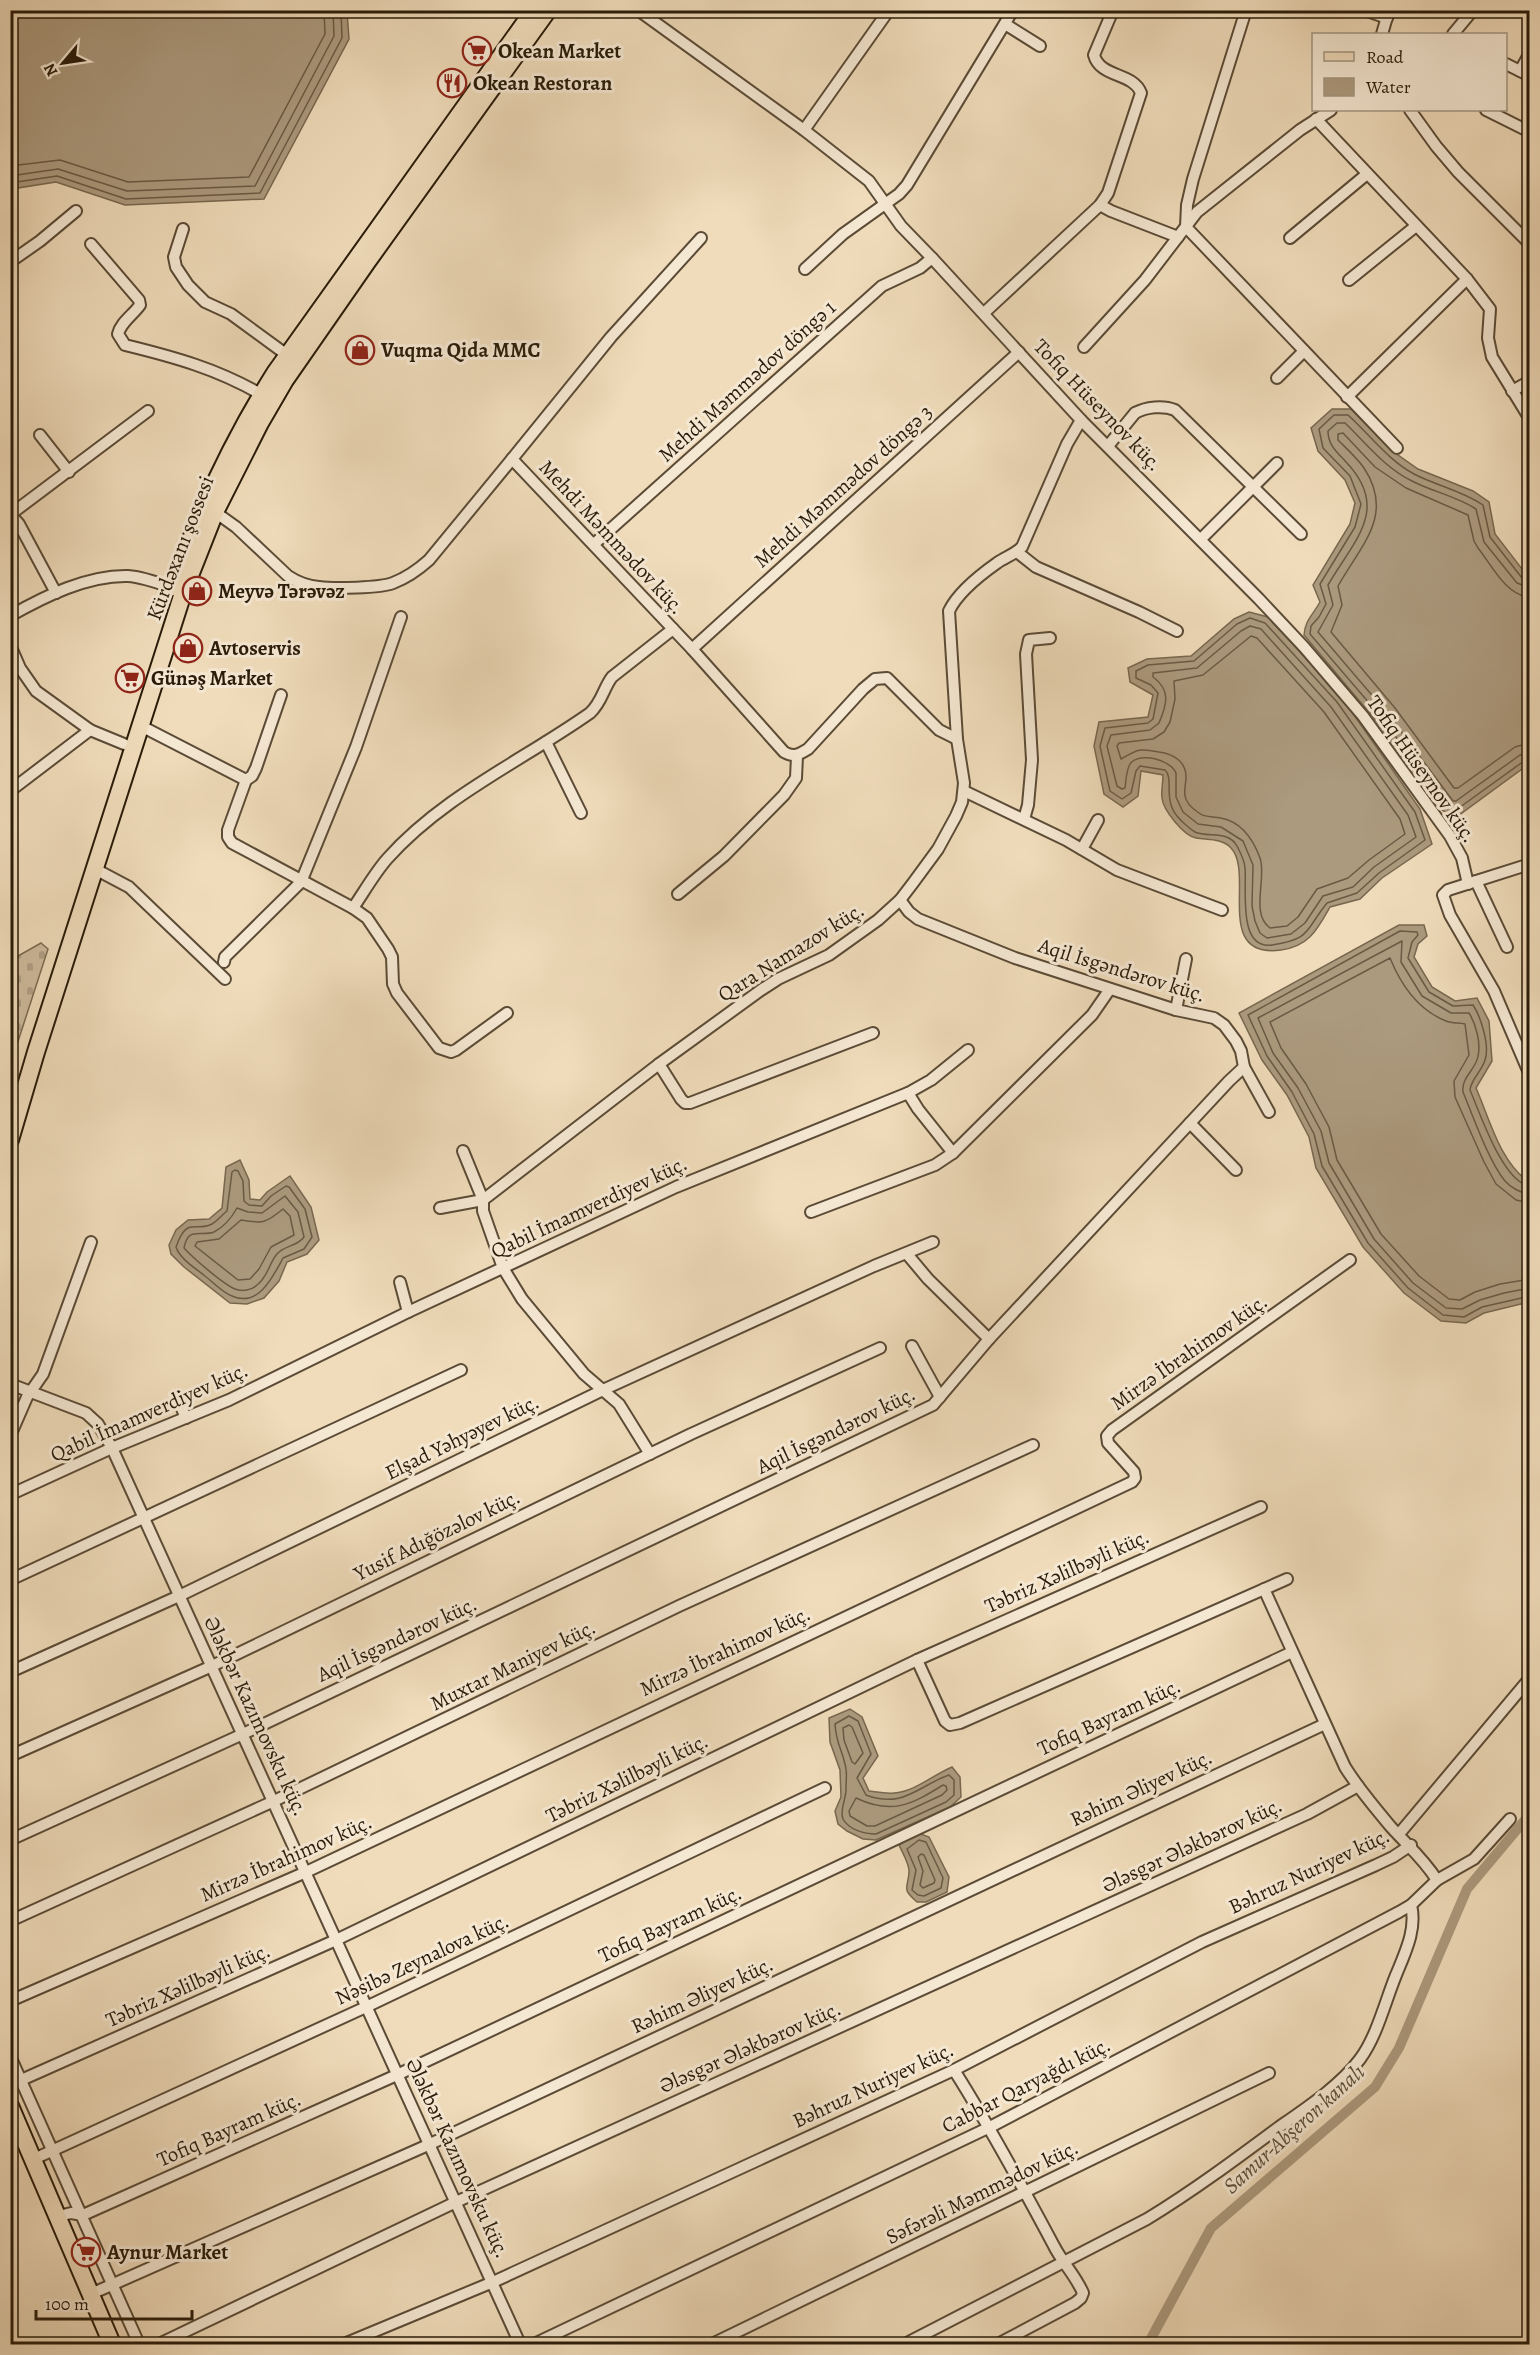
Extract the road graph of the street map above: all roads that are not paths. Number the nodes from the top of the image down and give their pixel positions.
1 (534, 10) edge
2 (548, 10) edge
3 (638, 10) edge
4 (889, 10) edge
5 (1013, 10) edge
6 (1113, 10) edge
7 (1246, 10) edge
8 (1364, 10) edge
9 (1473, 10) edge
10 (1388, 14) edge
11 (1005, 24) junction
12 (1382, 33) edge
13 (1455, 33) edge
14 (1040, 46) dead end
15 (1530, 53) edge
16 (1507, 64) edge
17 (1525, 73) edge
18 (1329, 111) edge
19 (1411, 111) edge
20 (1488, 111) edge
21 (1316, 119) junction
22 (804, 130) junction
23 (1530, 132) edge
24 (1367, 174) junction
25 (884, 203) junction
26 (1100, 205) junction
27 (76, 212) dead end
28 (1186, 226) junction
29 (1416, 226) junction
30 (183, 229) dead end
31 (1178, 237) junction
32 (701, 238) dead end
33 (1290, 238) dead end
34 (90, 243) dead end
35 (1530, 244) edge
36 (932, 258) junction
37 (10, 262) edge
38 (805, 269) dead end
39 (1467, 279) junction
40 (1350, 280) dead end
41 (984, 313) junction
42 (1084, 347) dead end
43 (1304, 351) junction
44 (1019, 352) junction
45 (287, 355) junction
46 (1277, 378) dead end
47 (1530, 381) edge
48 (1512, 391) junction
49 (262, 395) junction
50 (1347, 397) junction
51 (148, 411) dead end
52 (1530, 419) edge
53 (1082, 420) junction
54 (40, 435) dead end
55 (1108, 446) junction
56 (1397, 448) dead end
57 (512, 459) junction
58 (1277, 463) dead end
59 (69, 472) junction
60 (1254, 486) junction
61 (214, 512) junction
62 (11, 514) edge
63 (1301, 534) dead end
64 (1200, 539) junction
65 (594, 544) junction
66 (1017, 552) junction
67 (178, 590) junction
68 (56, 593) junction
69 (10, 615) edge
70 (401, 617) dead end
71 (673, 629) junction
72 (1177, 631) dead end
73 (1050, 638) dead end
74 (10, 645) edge
75 (692, 649) junction
76 (281, 695) dead end
77 (141, 726) junction
78 (90, 730) junction
79 (957, 739) junction
80 (546, 742) junction
81 (124, 744) junction
82 (797, 756) junction
83 (246, 780) junction
84 (10, 790) edge
85 (964, 791) junction
86 (581, 813) dead end
87 (1024, 819) junction
88 (1098, 820) dead end
89 (1082, 849) junction
90 (1530, 864) edge
91 (95, 869) junction
92 (301, 882) junction
93 (1472, 882) junction
94 (678, 894) dead end
95 (900, 900) junction
96 (353, 908) junction
97 (1222, 910) dead end
98 (1507, 947) dead end
99 (1186, 959) dead end
100 (224, 962) dead end
101 (225, 979) dead end
102 (1110, 989) junction
103 (1176, 1010) junction
104 (507, 1013) dead end
105 (873, 1033) dead end
106 (968, 1050) dead end
107 (31, 1051) junction
108 (659, 1064) junction
109 (1244, 1068) junction
110 (1530, 1075) edge
111 (908, 1093) junction
112 (10, 1104) edge
113 (1269, 1112) dead end
114 (1190, 1123) junction
115 (10, 1140) edge
116 (464, 1151) dead end
117 (953, 1153) junction
118 (1236, 1170) dead end
119 (483, 1200) junction
120 (440, 1208) dead end
121 (811, 1212) dead end
122 (91, 1242) dead end
123 (933, 1242) dead end
124 (908, 1254) junction
125 (1350, 1260) dead end
126 (503, 1268) junction
127 (400, 1282) dead end
128 (408, 1312) junction
129 (989, 1339) junction
130 (912, 1346) dead end
131 (880, 1348) dead end
132 (461, 1370) dead end
133 (10, 1384) edge
134 (605, 1389) junction
135 (32, 1391) junction
136 (177, 1397) dead end
137 (940, 1398) junction
138 (186, 1418) junction
139 (10, 1436) edge
140 (1033, 1445) dead end
141 (112, 1448) junction
142 (650, 1454) junction
143 (16, 1492) dead end
144 (1261, 1507) dead end
145 (144, 1518) junction
146 (1287, 1579) dead end
147 (10, 1580) edge
148 (1264, 1589) junction
149 (179, 1596) junction
150 (1292, 1652) junction
151 (917, 1660) junction
152 (212, 1666) junction
153 (10, 1672) edge
154 (1530, 1678) edge
155 (1325, 1724) junction
156 (243, 1734) junction
157 (10, 1756) edge
158 (1358, 1786) junction
159 (825, 1788) dead end
160 (274, 1802) junction
161 (1510, 1819) dead end
162 (1399, 1834) junction
163 (10, 1840) edge
164 (1411, 1845) junction
165 (306, 1872) junction
166 (1437, 1880) junction
167 (1410, 1905) junction
168 (10, 1921) edge
169 (336, 1940) junction
170 (10, 2001) edge
171 (366, 2007) junction
172 (10, 2056) edge
173 (954, 2070) junction
174 (1269, 2073) dead end
175 (399, 2074) junction
176 (16, 2083) edge
177 (10, 2106) edge
178 (990, 2127) junction
179 (10, 2129) edge
180 (428, 2145) junction
181 (52, 2150) junction
182 (34, 2159) junction
183 (1025, 2193) junction
184 (456, 2202) junction
185 (83, 2215) junction
186 (59, 2216) junction
187 (1063, 2262) junction
188 (493, 2282) junction
189 (113, 2285) junction
190 (91, 2294) junction
191 (101, 2344) edge
192 (112, 2344) edge
193 (139, 2344) edge
194 (159, 2344) edge
195 (344, 2344) edge
196 (520, 2344) edge
197 (534, 2344) edge
198 (712, 2344) edge
199 (905, 2344) edge
200 (998, 2344) edge

1 - 45 main road, Kürdəxanı şossesi
2 - 61 main road, Kürdəxanı şossesi
3 - 22 street, Tofiq Hüseynov küç.
4 - 22 street
5 - 11 street
6 - 26 street
7 - 28 street
8 - 10 street
9 - 13 street
10 - 12 street
11 - 14 street
11 - 25 street
15 - 17 street
16 - 17 street
18 - 21 street
19 - 35 street
20 - 23 street
21 - 24 street
21 - 28 street
22 - 25 street, Tofiq Hüseynov küç.
24 - 29 street
24 - 33 street
25 - 36 street, Tofiq Hüseynov küç.
25 - 38 street
26 - 31 street
26 - 41 street
27 - 37 street
28 - 31 street
28 - 43 street
29 - 39 street
29 - 40 street
30 - 45 street
31 - 42 street
32 - 57 street
34 - 49 street
36 - 41 street, Tofiq Hüseynov küç.
36 - 65 street, Mehdi Məmmədov döngə 1
39 - 48 street
39 - 50 street
41 - 44 street, Tofiq Hüseynov küç.
43 - 46 street
43 - 50 street
44 - 53 street, Tofiq Hüseynov küç.
44 - 75 street, Mehdi Məmmədov döngə 3
45 - 49 main road, Kürdəxanı şossesi
47 - 48 street
48 - 52 street
49 - 67 main road, Kürdəxanı şossesi
50 - 56 street
51 - 59 street
53 - 55 street, Tofiq Hüseynov küç.
53 - 66 street, Qara Namazov küç.
54 - 59 street
55 - 60 street
55 - 64 street, Tofiq Hüseynov küç.
57 - 61 street, Mehdi Məmmədov küç.
57 - 65 street, Mehdi Məmmədov küç.
58 - 60 street
59 - 62 street
60 - 63 street
60 - 64 street
61 - 67 main road, Kürdəxanı şossesi
62 - 68 street
64 - 93 street, Tofiq Hüseynov küç.
65 - 71 street, Mehdi Məmmədov küç.
66 - 72 street
66 - 79 street, Qara Namazov küç.
67 - 68 street
67 - 77 main road, Kürdəxanı şossesi
67 - 81 main road, Kürdəxanı şossesi
68 - 69 street
70 - 92 street
71 - 75 street, Mehdi Məmmədov küç.
71 - 80 street
73 - 87 street
74 - 78 street
75 - 82 street, Mehdi Məmmədov küç.
76 - 83 street
77 - 83 street
77 - 91 main road, Kürdəxanı şossesi
78 - 81 street
78 - 84 street
79 - 82 street
79 - 85 street, Qara Namazov küç.
80 - 86 street
80 - 96 street
81 - 107 main road, Kürdəxanı şossesi
82 - 94 street
83 - 92 street
85 - 87 street
85 - 95 street, Qara Namazov küç.
87 - 89 street
88 - 89 street
89 - 97 street
90 - 93 street
91 - 101 street
91 - 107 main road, Kürdəxanı şossesi
92 - 96 street
92 - 100 street
93 - 98 street, Tofiq Hüseynov küç.
93 - 110 street
95 - 102 street, Aqil İsgəndərov küç.
95 - 108 street, Qara Namazov küç.
96 - 104 street
99 - 103 street
102 - 103 street, Aqil İsgəndərov küç.
102 - 117 street
103 - 109 street, Aqil İsgəndərov küç.
105 - 108 street
106 - 111 street, Qabil İmamverdiyev küç.
107 - 112 main road, Kürdəxanı şossesi
107 - 115 main road, Kürdəxanı şossesi
108 - 119 street, Qara Namazov küç.
109 - 113 street
109 - 114 street, Aqil İsgəndərov küç.
111 - 117 street
111 - 126 street, Qabil İmamverdiyev küç.
114 - 118 street
114 - 129 street, Aqil İsgəndərov küç.
116 - 119 street
117 - 121 street
119 - 120 street
119 - 126 street
122 - 135 street
123 - 124 street, Elşad Yəhyəyev küç.
124 - 129 street
124 - 134 street, Elşad Yəhyəyev küç.
125 - 165 street, Mirzə İbrahimov küç.
126 - 128 street, Qabil İmamverdiyev küç.
126 - 134 street
127 - 128 street
128 - 138 street, Qabil İmamverdiyev küç.
129 - 137 street, Aqil İsgəndərov küç.
130 - 137 street
131 - 142 street, Yusif Adığözəlov küç.
132 - 145 street
133 - 135 street, Ələkbər Kazımovsku küç.
134 - 142 street
134 - 149 street, Elşad Yəhyəyev küç.
135 - 139 street
135 - 141 street, Ələkbər Kazımovsku küç.
136 - 138 street
137 - 156 street, Aqil İsgəndərov küç.
138 - 141 street, Qabil İmamverdiyev küç.
140 - 160 street, Muxtar Maniyev küç.
141 - 143 street, Qabil İmamverdiyev küç.
141 - 145 street, Ələkbər Kazımovsku küç.
142 - 152 street, Yusif Adığözəlov küç.
144 - 151 street, Təbriz Xəlilbəyli küç.
145 - 147 street
145 - 149 street, Ələkbər Kazımovsku küç.
146 - 148 street
148 - 150 street
148 - 151 street
149 - 152 street, Ələkbər Kazımovsku küç.
149 - 153 street, Elşad Yəhyəyev küç.
150 - 155 street
150 - 175 street, Tofiq Bayram küç.
151 - 169 street, Təbriz Xəlilbəyli küç.
152 - 156 street, Ələkbər Kazımovsku küç.
152 - 157 street, Yusif Adığözəlov küç.
154 - 162 street
155 - 158 street
155 - 180 street, Rəhim Əliyev küç.
156 - 160 street, Ələkbər Kazımovsku küç.
156 - 163 street, Aqil İsgəndərov küç.
158 - 162 street
158 - 184 street, Ələsgər Ələkbərov küç.
159 - 171 street, Nəsibə Zeynalova küç.
160 - 165 street, Ələkbər Kazımovsku küç.
160 - 168 street, Muxtar Maniyev küç.
161 - 166 street, Cabbar Qaryağdı küç.
162 - 164 street
164 - 166 street
164 - 173 street, Bəhruz Nuriyev küç.
165 - 169 street, Ələkbər Kazımovsku küç.
165 - 170 street, Mirzə İbrahimov küç.
166 - 167 street, Cabbar Qaryağdı küç.
167 - 178 street, Cabbar Qaryağdı küç.
167 - 187 street
169 - 171 street, Ələkbər Kazımovsku küç.
169 - 176 street, Təbriz Xəlilbəyli küç.
171 - 175 street, Ələkbər Kazımovsku küç.
171 - 181 street, Nəsibə Zeynalova küç.
172 - 176 street
173 - 178 street
173 - 188 street, Bəhruz Nuriyev küç.
174 - 183 street, Səfərəli Məmmədov küç.
175 - 180 street, Ələkbər Kazımovsku küç.
175 - 185 street, Tofiq Bayram küç.
176 - 181 street
177 - 182 main road
178 - 183 street
178 - 197 street, Cabbar Qaryağdı küç.
179 - 191 main road
180 - 184 street, Ələkbər Kazımovsku küç.
180 - 189 street, Rəhim Əliyev küç.
181 - 182 street, Nəsibə Zeynalova küç.
181 - 185 street
182 - 186 main road
183 - 187 street
183 - 198 street, Səfərəli Məmmədov küç.
184 - 188 street, Ələkbər Kazımovsku küç.
184 - 194 street, Ələsgər Ələkbərov küç.
185 - 186 street, Tofiq Bayram küç.
185 - 189 street
186 - 190 main road
187 - 199 street
187 - 200 street
188 - 195 street, Bəhruz Nuriyev küç.
188 - 196 street, Ələkbər Kazımovsku küç.
189 - 190 street, Rəhim Əliyev küç.
189 - 193 street
190 - 192 main road

